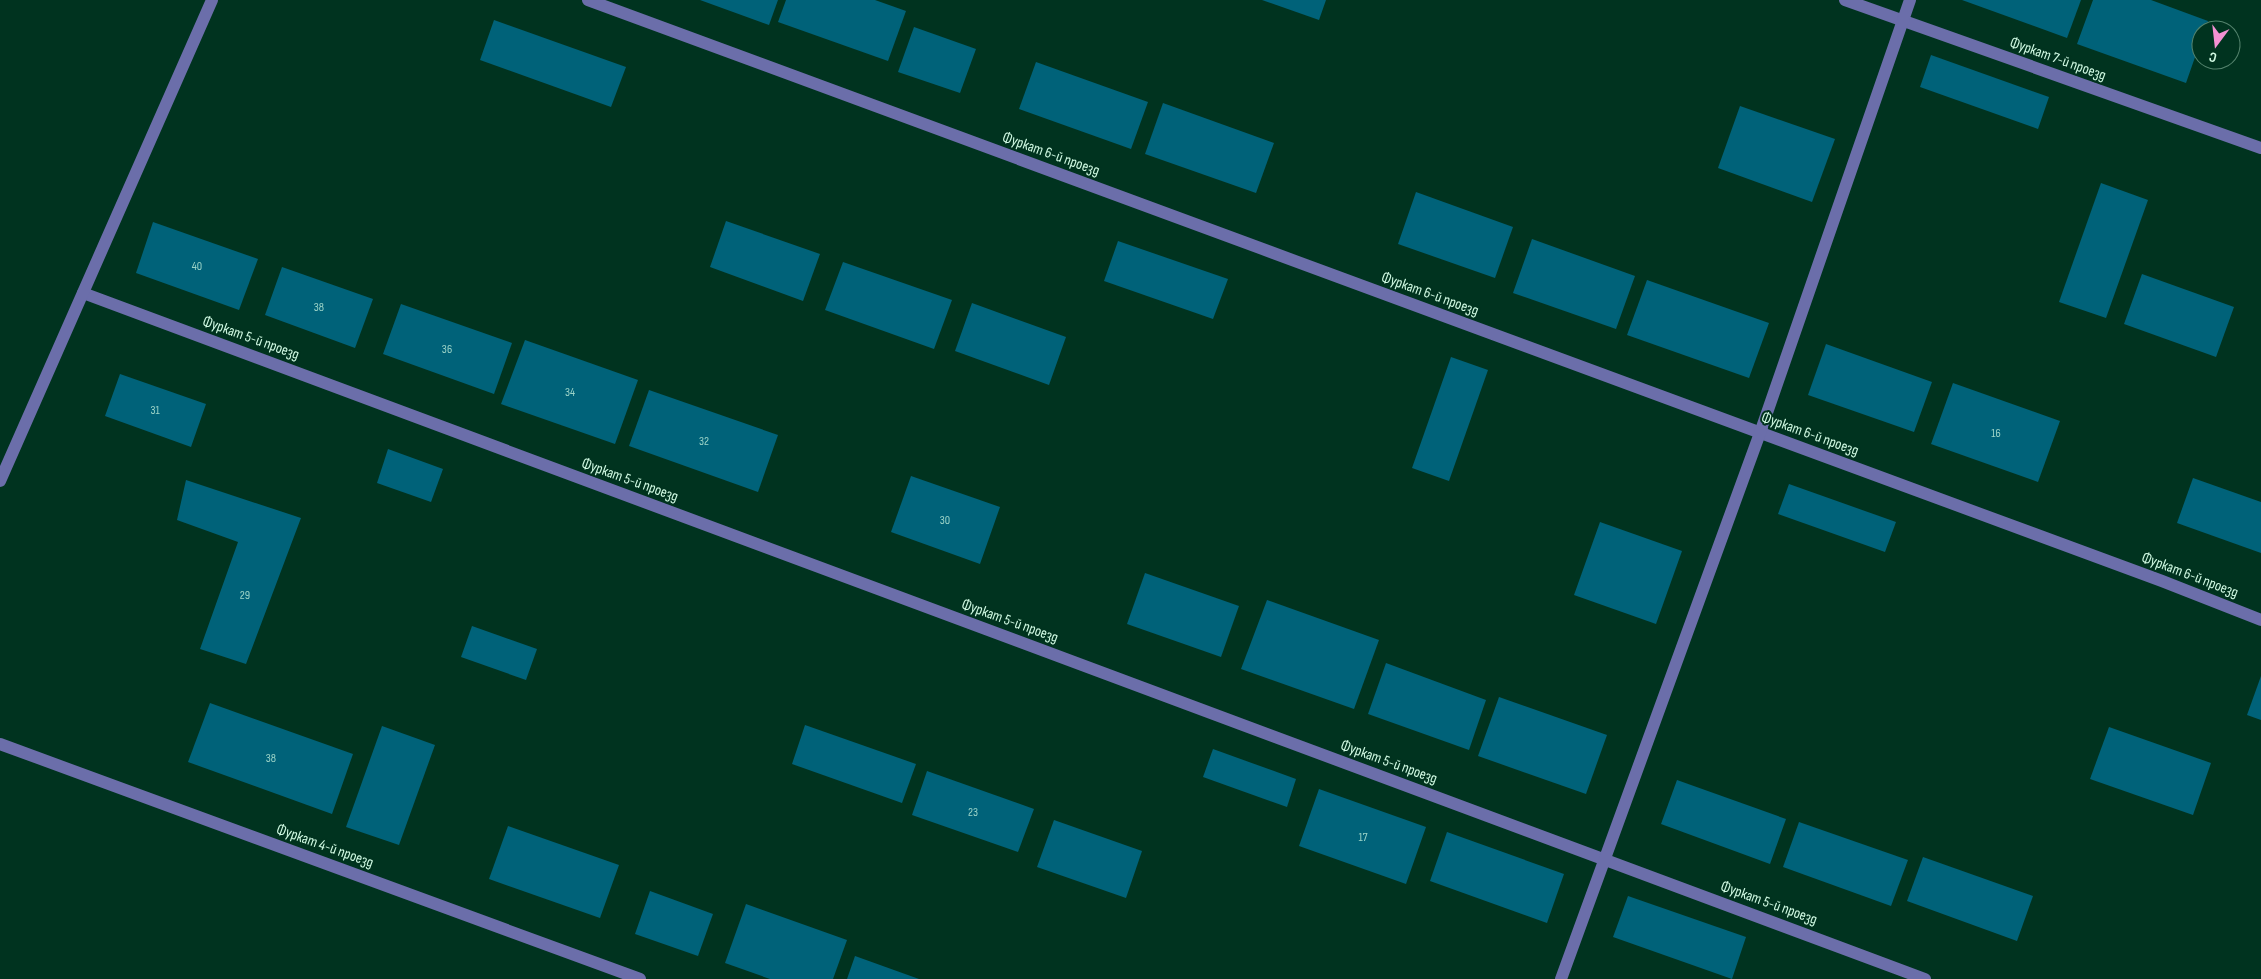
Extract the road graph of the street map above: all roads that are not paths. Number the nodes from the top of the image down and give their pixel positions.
1 (212, 0) edge
2 (588, 0) edge
3 (1845, 0) edge
4 (1910, 0) edge
5 (1903, 21) junction
6 (2261, 148) edge
7 (83, 293) junction
8 (1760, 433) junction
9 (0, 481) edge
10 (2261, 620) edge
11 (0, 744) edge
12 (1603, 859) junction
13 (640, 979) edge
14 (1560, 979) edge
15 (1925, 979) edge

1 - 7 street
2 - 8 street, Фуркат 6-й проезд
3 - 5 street, Фуркат 7-й проезд
4 - 5 street
5 - 6 street, Фуркат 7-й проезд
5 - 8 street
7 - 9 street
7 - 12 street, Фуркат 5-й проезд
8 - 10 street, Фуркат 6-й проезд
8 - 12 street
11 - 13 street, Фуркат 4-й проезд
12 - 14 street
12 - 15 street, Фуркат 5-й проезд

